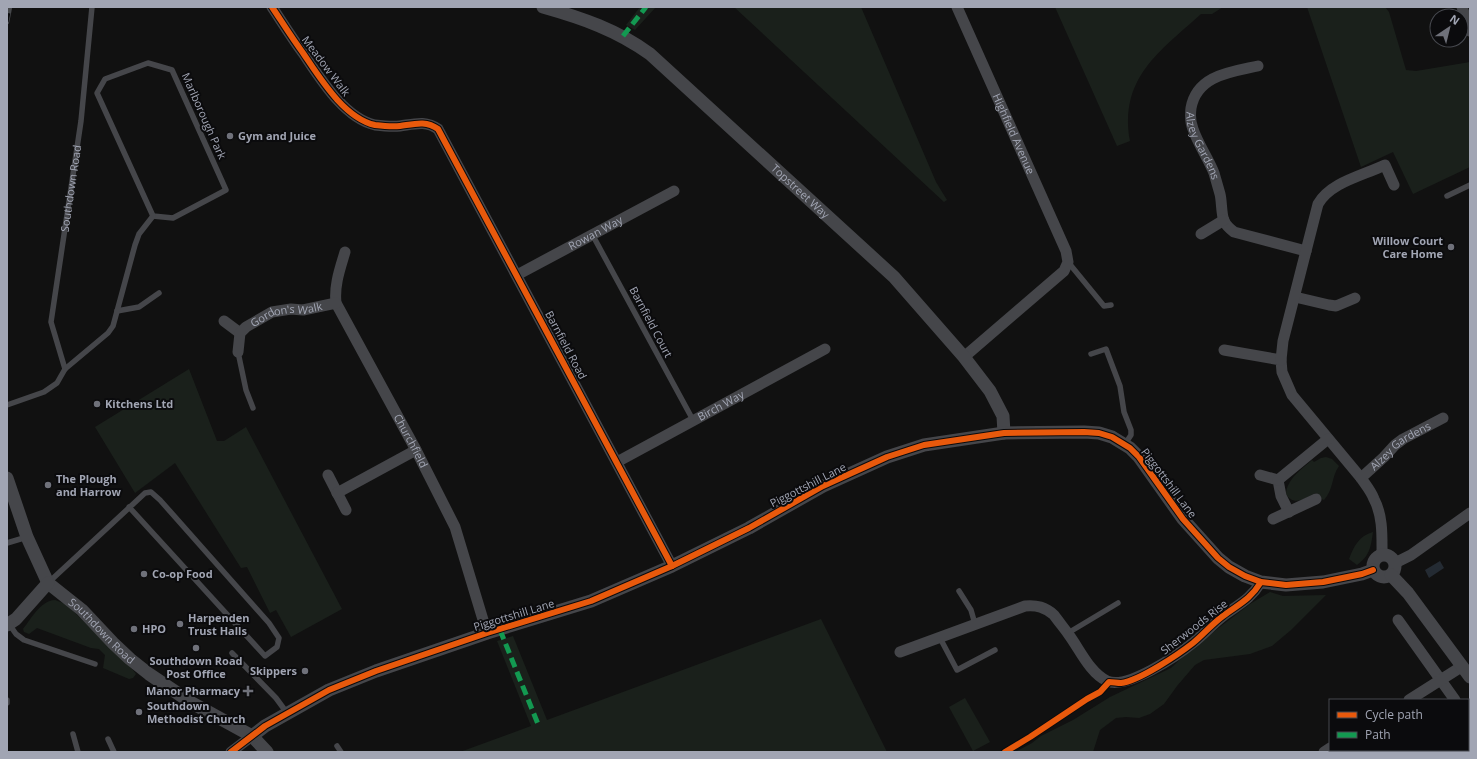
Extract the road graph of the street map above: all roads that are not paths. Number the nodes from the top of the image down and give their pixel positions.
1 (92, 7) edge
2 (272, 7) edge
3 (543, 7) edge
4 (957, 7) edge
5 (1462, 7) edge
6 (1470, 31) edge
7 (1258, 66) dead end
8 (442, 135) joint
9 (1394, 185) dead end
10 (1470, 185) edge
11 (674, 191) dead end
12 (1447, 196) dead end
13 (153, 216) junction
14 (1224, 220) junction
15 (592, 234) junction
16 (1201, 234) dead end
17 (1306, 251) junction
18 (345, 252) dead end
19 (1068, 262) junction
20 (517, 275) junction
21 (159, 293) dead end
22 (1295, 297) junction
23 (1355, 298) dead end
24 (336, 303) junction
25 (1112, 305) dead end
26 (117, 311) junction
27 (224, 321) dead end
28 (240, 333) junction
29 (825, 349) dead end
30 (1224, 350) dead end
31 (238, 352) joint
32 (1092, 354) dead end
33 (964, 357) junction
34 (1281, 360) junction
35 (65, 369) junction
36 (7, 405) edge
37 (253, 408) dead end
38 (1442, 418) dead end
39 (693, 420) junction
40 (1004, 433) junction
41 (1328, 439) junction
42 (1126, 444) junction
43 (416, 450) junction
44 (617, 462) junction
45 (328, 475) dead end
46 (1260, 475) dead end
47 (7, 478) edge
48 (1361, 478) junction
49 (1278, 480) junction
50 (337, 494) junction
51 (1316, 499) dead end
52 (129, 507) junction
53 (346, 510) dead end
54 (1289, 512) junction
55 (1470, 513) edge
56 (1273, 519) dead end
57 (27, 537) junction
58 (7, 543) edge
59 (1382, 555) junction
60 (672, 566) junction
61 (1393, 569) junction
62 (1373, 570) junction
63 (1261, 582) junction
64 (48, 583) junction
65 (959, 591) dead end
66 (1118, 603) dead end
67 (1398, 620) dead end
68 (8, 624) edge
69 (975, 624) junction
70 (487, 633) junction
71 (1068, 634) junction
72 (940, 638) junction
73 (995, 650) dead end
74 (900, 652) dead end
75 (232, 653) dead end
76 (94, 664) dead end
77 (1461, 667) junction
78 (1470, 677) edge
79 (1441, 680) junction
80 (1410, 699) edge
81 (1455, 699) edge
82 (7, 700) edge
83 (7, 703) edge
84 (287, 714) junction
85 (73, 734) dead end
86 (252, 736) junction
87 (108, 739) dead end
88 (337, 746) dead end
89 (78, 752) edge
90 (114, 752) edge
91 (231, 752) edge
92 (267, 752) edge
93 (341, 752) edge

1 - 35 lane, Southdown Road
2 - 8 street, Meadow Walk
3 - 33 street, Topstreet Way
4 - 19 street, Highfield Avenue
5 - 6 street
7 - 14 street, Alzey Gardens
8 - 20 street, Barnfield Road
9 - 17 street, Alzey Gardens
10 - 12 lane
11 - 15 street, Rowan Way
13 - 13 lane, Marlborough Park
13 - 26 lane
14 - 16 street
14 - 17 street
15 - 20 street, Rowan Way
15 - 39 lane, Barnfield Court
17 - 22 street, Alzey Gardens
18 - 24 street, Churchfield
19 - 25 lane
19 - 33 street
20 - 44 street, Barnfield Road
21 - 26 lane
22 - 23 street
22 - 34 street, Alzey Gardens
24 - 28 street, Gordon's Walk
24 - 43 street, Churchfield
26 - 35 lane
27 - 28 street, Gordon's Walk
28 - 31 street, Gordon's Walk
29 - 39 street, Birch Way
30 - 34 street
31 - 37 lane, Gordon's Walk
32 - 42 lane
33 - 40 street, Topstreet Way
34 - 41 street, Alzey Gardens
35 - 36 lane
38 - 48 street, Alzey Gardens
39 - 44 street, Birch Way
40 - 42 street, Piggottshill Lane
40 - 60 street, Piggottshill Lane
41 - 48 street, Alzey Gardens
41 - 49 street
42 - 63 street, Piggottshill Lane
43 - 50 street
43 - 70 street, Churchfield
44 - 60 street, Barnfield Road
45 - 50 street
46 - 49 street
47 - 57 street, Southdown Road
48 - 59 street, Alzey Gardens
49 - 54 street
50 - 53 street
51 - 54 street
52 - 52 lane
52 - 64 lane
54 - 56 street
55 - 61 street
57 - 58 lane
57 - 64 street, Southdown Road
59 - 61 street
59 - 62 street
60 - 70 street, Piggottshill Lane
61 - 62 street
61 - 77 street
62 - 63 street, Piggottshill Lane
63 - 71 street, Sherwoods Rise
64 - 68 street
64 - 86 street, Southdown Road
65 - 69 lane
66 - 71 lane
67 - 79 street
68 - 76 lane
69 - 71 street, Sherwoods Rise
69 - 72 street, Sherwoods Rise
70 - 84 street, Piggottshill Lane
72 - 73 lane
72 - 74 street, Sherwoods Rise
75 - 84 lane
77 - 78 street
77 - 79 street
79 - 80 street
79 - 81 street
82 - 83 lane
84 - 86 street, Piggottshill Lane
85 - 89 lane
86 - 91 street
86 - 92 street, Southdown Road
87 - 90 lane
88 - 93 lane

